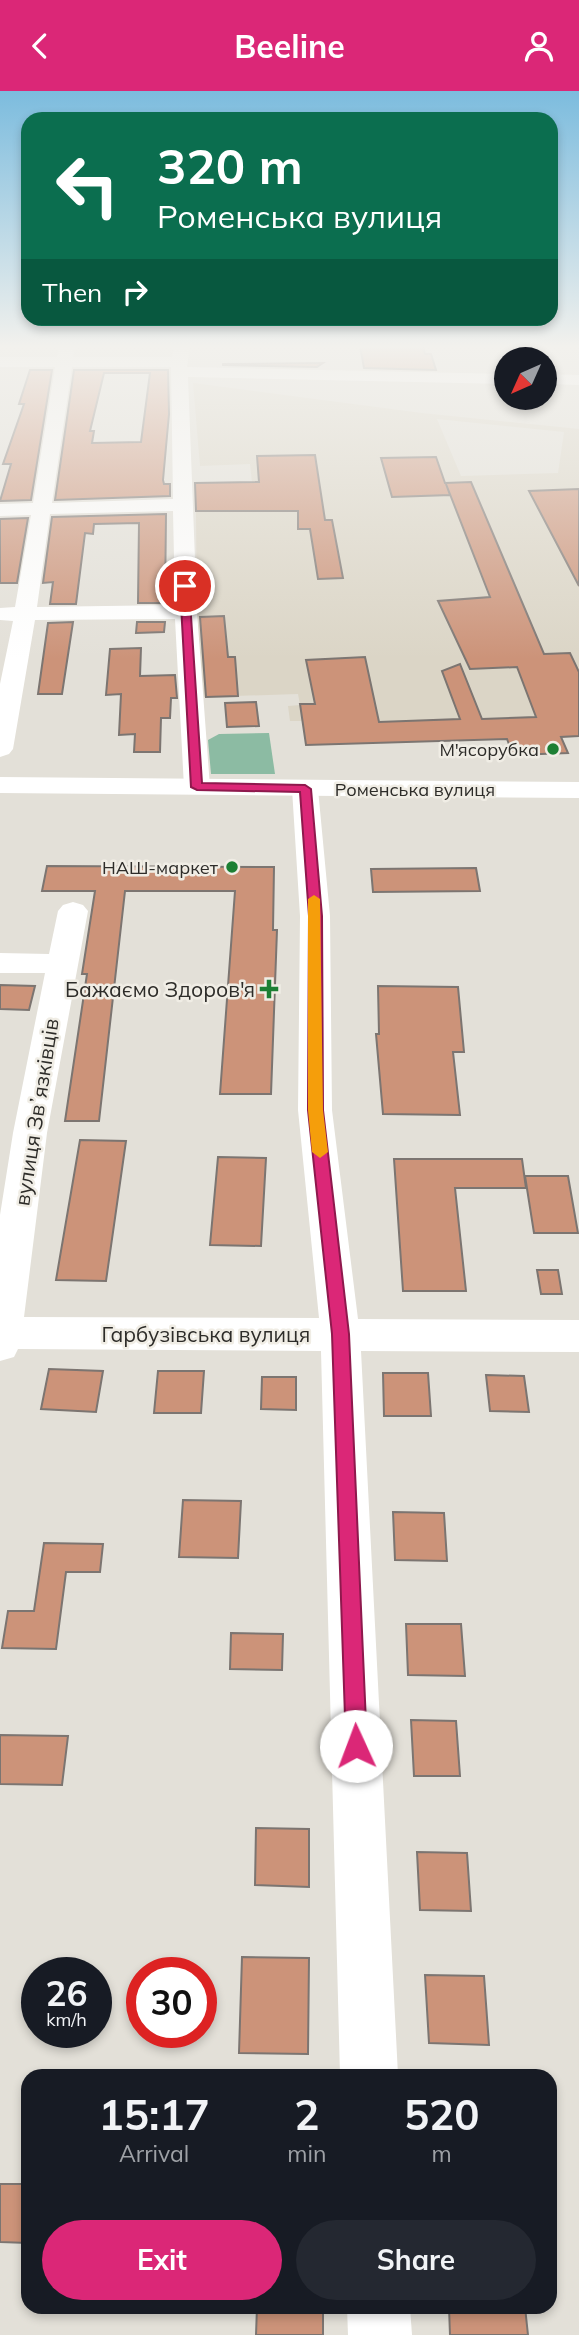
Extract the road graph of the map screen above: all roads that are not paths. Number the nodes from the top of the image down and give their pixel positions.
1 (50, 450) edge
2 (181, 450) edge
3 (181, 505) junction
4 (42, 508) junction
5 (0, 510) edge
6 (186, 612) junction
7 (0, 614) edge
8 (26, 614) junction
9 (0, 749) edge
10 (0, 785) edge
11 (197, 787) junction
12 (305, 789) junction
13 (579, 790) edge
14 (73, 911) dead end
15 (0, 963) edge
16 (61, 964) junction
17 (15, 1133) edge
18 (340, 1334) junction
19 (579, 1336) edge
20 (1, 1337) edge
21 (369, 2069) edge
22 (379, 2314) edge
23 (380, 2335) edge

1 - 4 street
2 - 3 street
3 - 4 street
3 - 6 street
4 - 5 street
4 - 8 street
6 - 8 street
6 - 11 street
7 - 8 street
8 - 9 street
10 - 11 main road, Роменська вулиця
11 - 12 main road, Роменська вулиця
12 - 13 main road, Роменська вулиця
12 - 18 street
14 - 16 street, вулиця Звʼязківців
15 - 16 street
16 - 17 street, вулиця Звʼязківців
17 - 20 street, вулиця Звʼязківців
18 - 19 street, Гарбузівська вулиця
18 - 20 street, Гарбузівська вулиця
18 - 21 street
22 - 23 street

